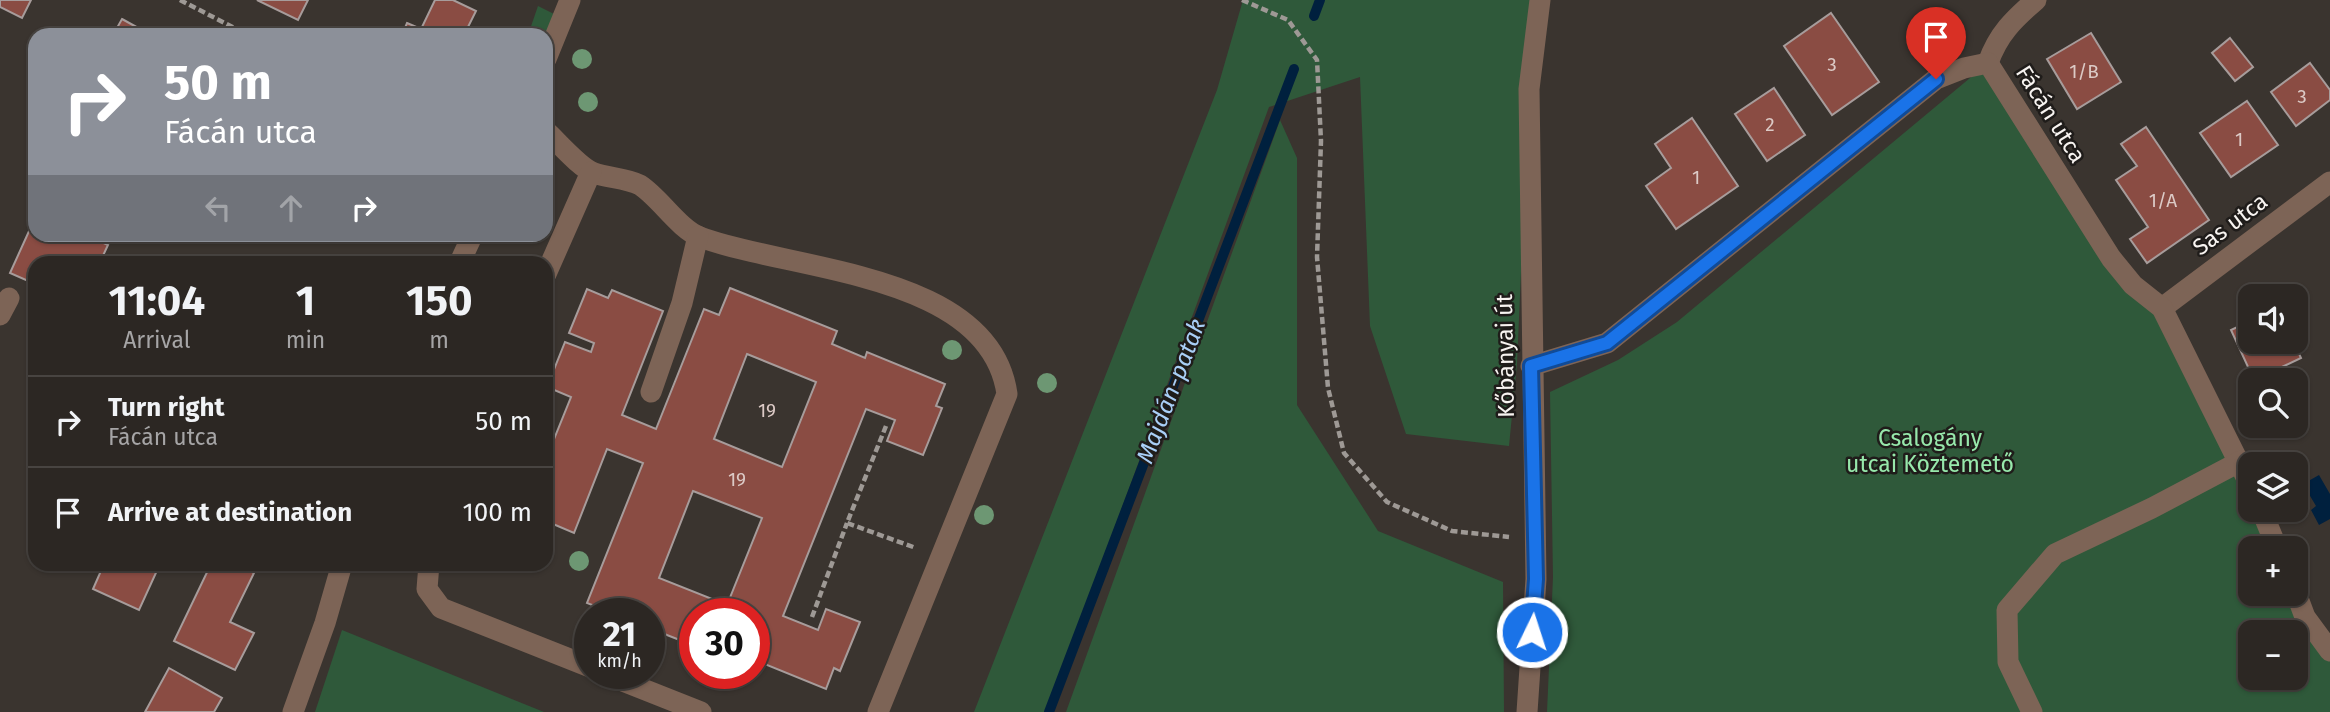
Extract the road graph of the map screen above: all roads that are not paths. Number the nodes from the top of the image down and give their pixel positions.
1 (570, 0) edge
2 (1540, 0) edge
3 (2036, 0) edge
4 (553, 42) edge
5 (1987, 63) junction
6 (553, 137) edge
7 (591, 172) junction
8 (2330, 182) edge
9 (698, 236) junction
10 (553, 258) edge
11 (2162, 308) junction
12 (1531, 366) junction
13 (651, 392) dead end
14 (2238, 455) edge
15 (2238, 463) edge
16 (340, 571) edge
17 (428, 571) edge
18 (2301, 606) edge
19 (2330, 651) edge
20 (574, 661) edge
21 (644, 689) edge
22 (293, 712) edge
23 (701, 712) edge
24 (878, 712) edge
25 (1527, 712) edge
26 (2032, 712) edge

1 - 4 street
2 - 12 street, Kőbányai út
3 - 5 street
5 - 11 street, Fácán utca
5 - 12 street, Fácán utca
6 - 7 street
7 - 9 street
7 - 10 street
8 - 11 street, Sas utca
9 - 13 street
9 - 24 street
11 - 14 street, Fácán utca
12 - 25 street, Kőbányai út
15 - 26 street
16 - 22 street
17 - 20 street
18 - 19 street
21 - 23 street

